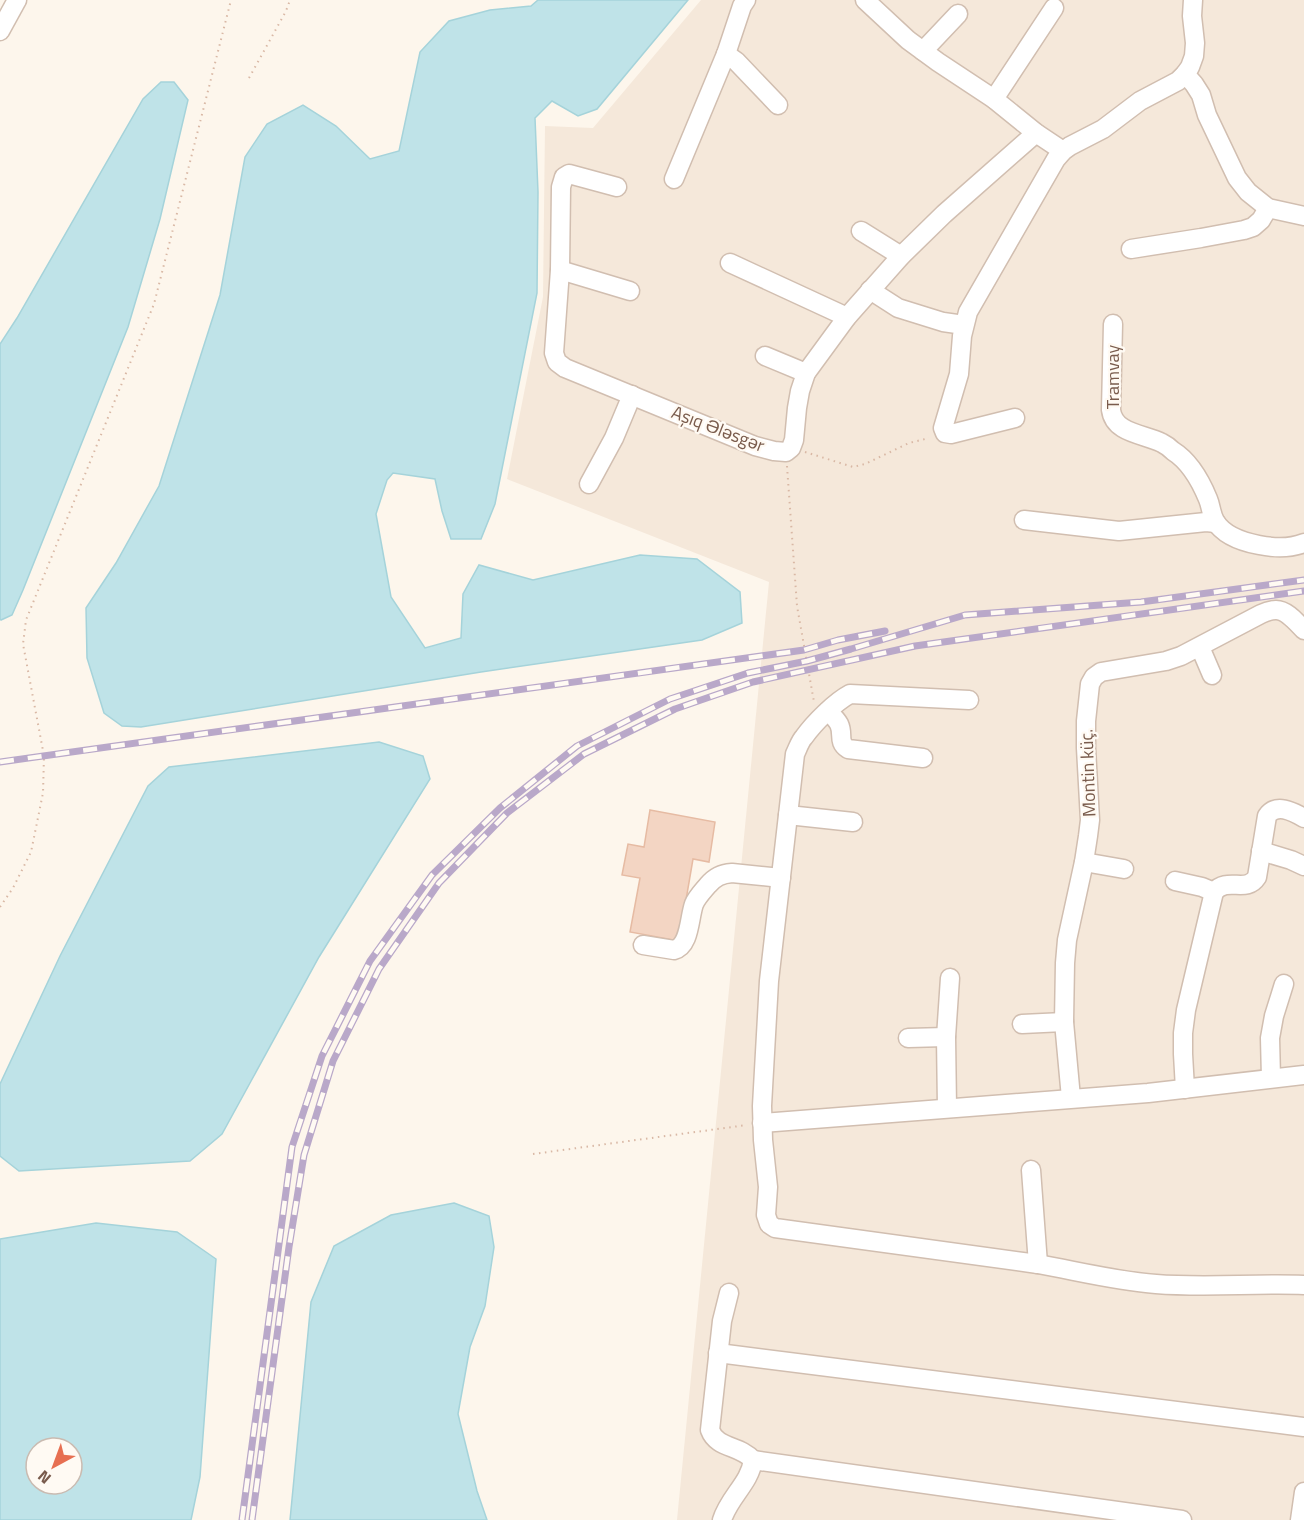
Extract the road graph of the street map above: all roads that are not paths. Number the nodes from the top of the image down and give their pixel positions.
1 (17, 0) edge
2 (746, 0) edge
3 (864, 0) edge
4 (1193, 0) edge
5 (1054, 8) dead end
6 (958, 14) dead end
7 (0, 31) edge
8 (923, 51) junction
9 (726, 54) junction
10 (1185, 74) junction
11 (994, 99) junction
12 (778, 105) dead end
13 (1036, 133) junction
14 (1063, 151) junction
15 (674, 179) dead end
16 (617, 187) dead end
17 (1268, 208) junction
18 (1304, 216) edge
19 (861, 231) dead end
20 (1131, 249) dead end
21 (901, 256) junction
22 (730, 263) dead end
23 (560, 270) junction
24 (870, 290) junction
25 (630, 291) dead end
26 (847, 317) junction
27 (1113, 324) dead end
28 (964, 325) junction
29 (765, 356) dead end
30 (806, 373) junction
31 (632, 395) junction
32 (1015, 418) dead end
33 (590, 484) dead end
34 (1024, 520) dead end
35 (1216, 523) junction
36 (1304, 543) edge
37 (1304, 630) edge
38 (1200, 647) junction
39 (1212, 675) dead end
40 (969, 700) dead end
41 (824, 715) junction
42 (923, 758) dead end
43 (788, 815) junction
44 (1304, 818) edge
45 (853, 822) dead end
46 (1261, 851) junction
47 (1084, 862) junction
48 (1304, 866) edge
49 (1124, 869) dead end
50 (781, 879) junction
51 (1175, 881) dead end
52 (1214, 892) junction
53 (643, 945) dead end
54 (950, 978) dead end
55 (1284, 984) dead end
56 (1064, 1022) junction
57 (1022, 1024) dead end
58 (946, 1037) junction
59 (908, 1038) dead end
60 (1304, 1075) edge
61 (1271, 1078) junction
62 (1185, 1089) junction
63 (1071, 1098) junction
64 (947, 1108) junction
65 (762, 1123) junction
66 (1031, 1170) dead end
67 (1038, 1264) junction
68 (1304, 1285) edge
69 (729, 1293) dead end
70 (718, 1353) junction
71 (1304, 1427) edge
72 (753, 1460) junction
73 (1304, 1492) edge
74 (722, 1520) edge
75 (1182, 1520) edge
76 (1300, 1520) edge

1 - 7 street
2 - 9 street
3 - 8 street
4 - 10 street
5 - 11 street
6 - 8 street
8 - 11 street
9 - 12 street
9 - 15 street
10 - 14 street
10 - 17 street
11 - 13 street
13 - 14 street
13 - 21 street, Aşıq Ələsgər
14 - 28 street
16 - 23 street, Aşıq Ələsgər
17 - 18 street
17 - 20 street
19 - 21 street
21 - 24 street, Aşıq Ələsgər
22 - 26 street
23 - 25 street
23 - 31 street, Aşıq Ələsgər
24 - 26 street, Aşıq Ələsgər
24 - 28 street
26 - 30 street, Aşıq Ələsgər
27 - 35 street, Tramvay
28 - 32 street
29 - 30 street
30 - 31 street, Aşıq Ələsgər
31 - 33 street
34 - 35 street
35 - 36 street
37 - 38 street, Montin küç.
38 - 39 street
38 - 47 street, Montin küç.
40 - 41 street
41 - 42 street
41 - 43 street
43 - 45 street
43 - 50 street
44 - 46 street
46 - 48 street
46 - 52 street
47 - 49 street
47 - 56 street, Montin küç.
50 - 53 street
50 - 65 street
51 - 52 street
52 - 62 street
54 - 58 street
55 - 61 street
56 - 57 street
56 - 63 street, Montin küç.
58 - 59 street
58 - 64 street
60 - 61 street
61 - 62 street
62 - 63 street
63 - 64 street
64 - 65 street
65 - 67 street
66 - 67 street
67 - 68 street
69 - 70 street
70 - 71 street
70 - 72 street
72 - 74 street
72 - 75 street
73 - 76 street

